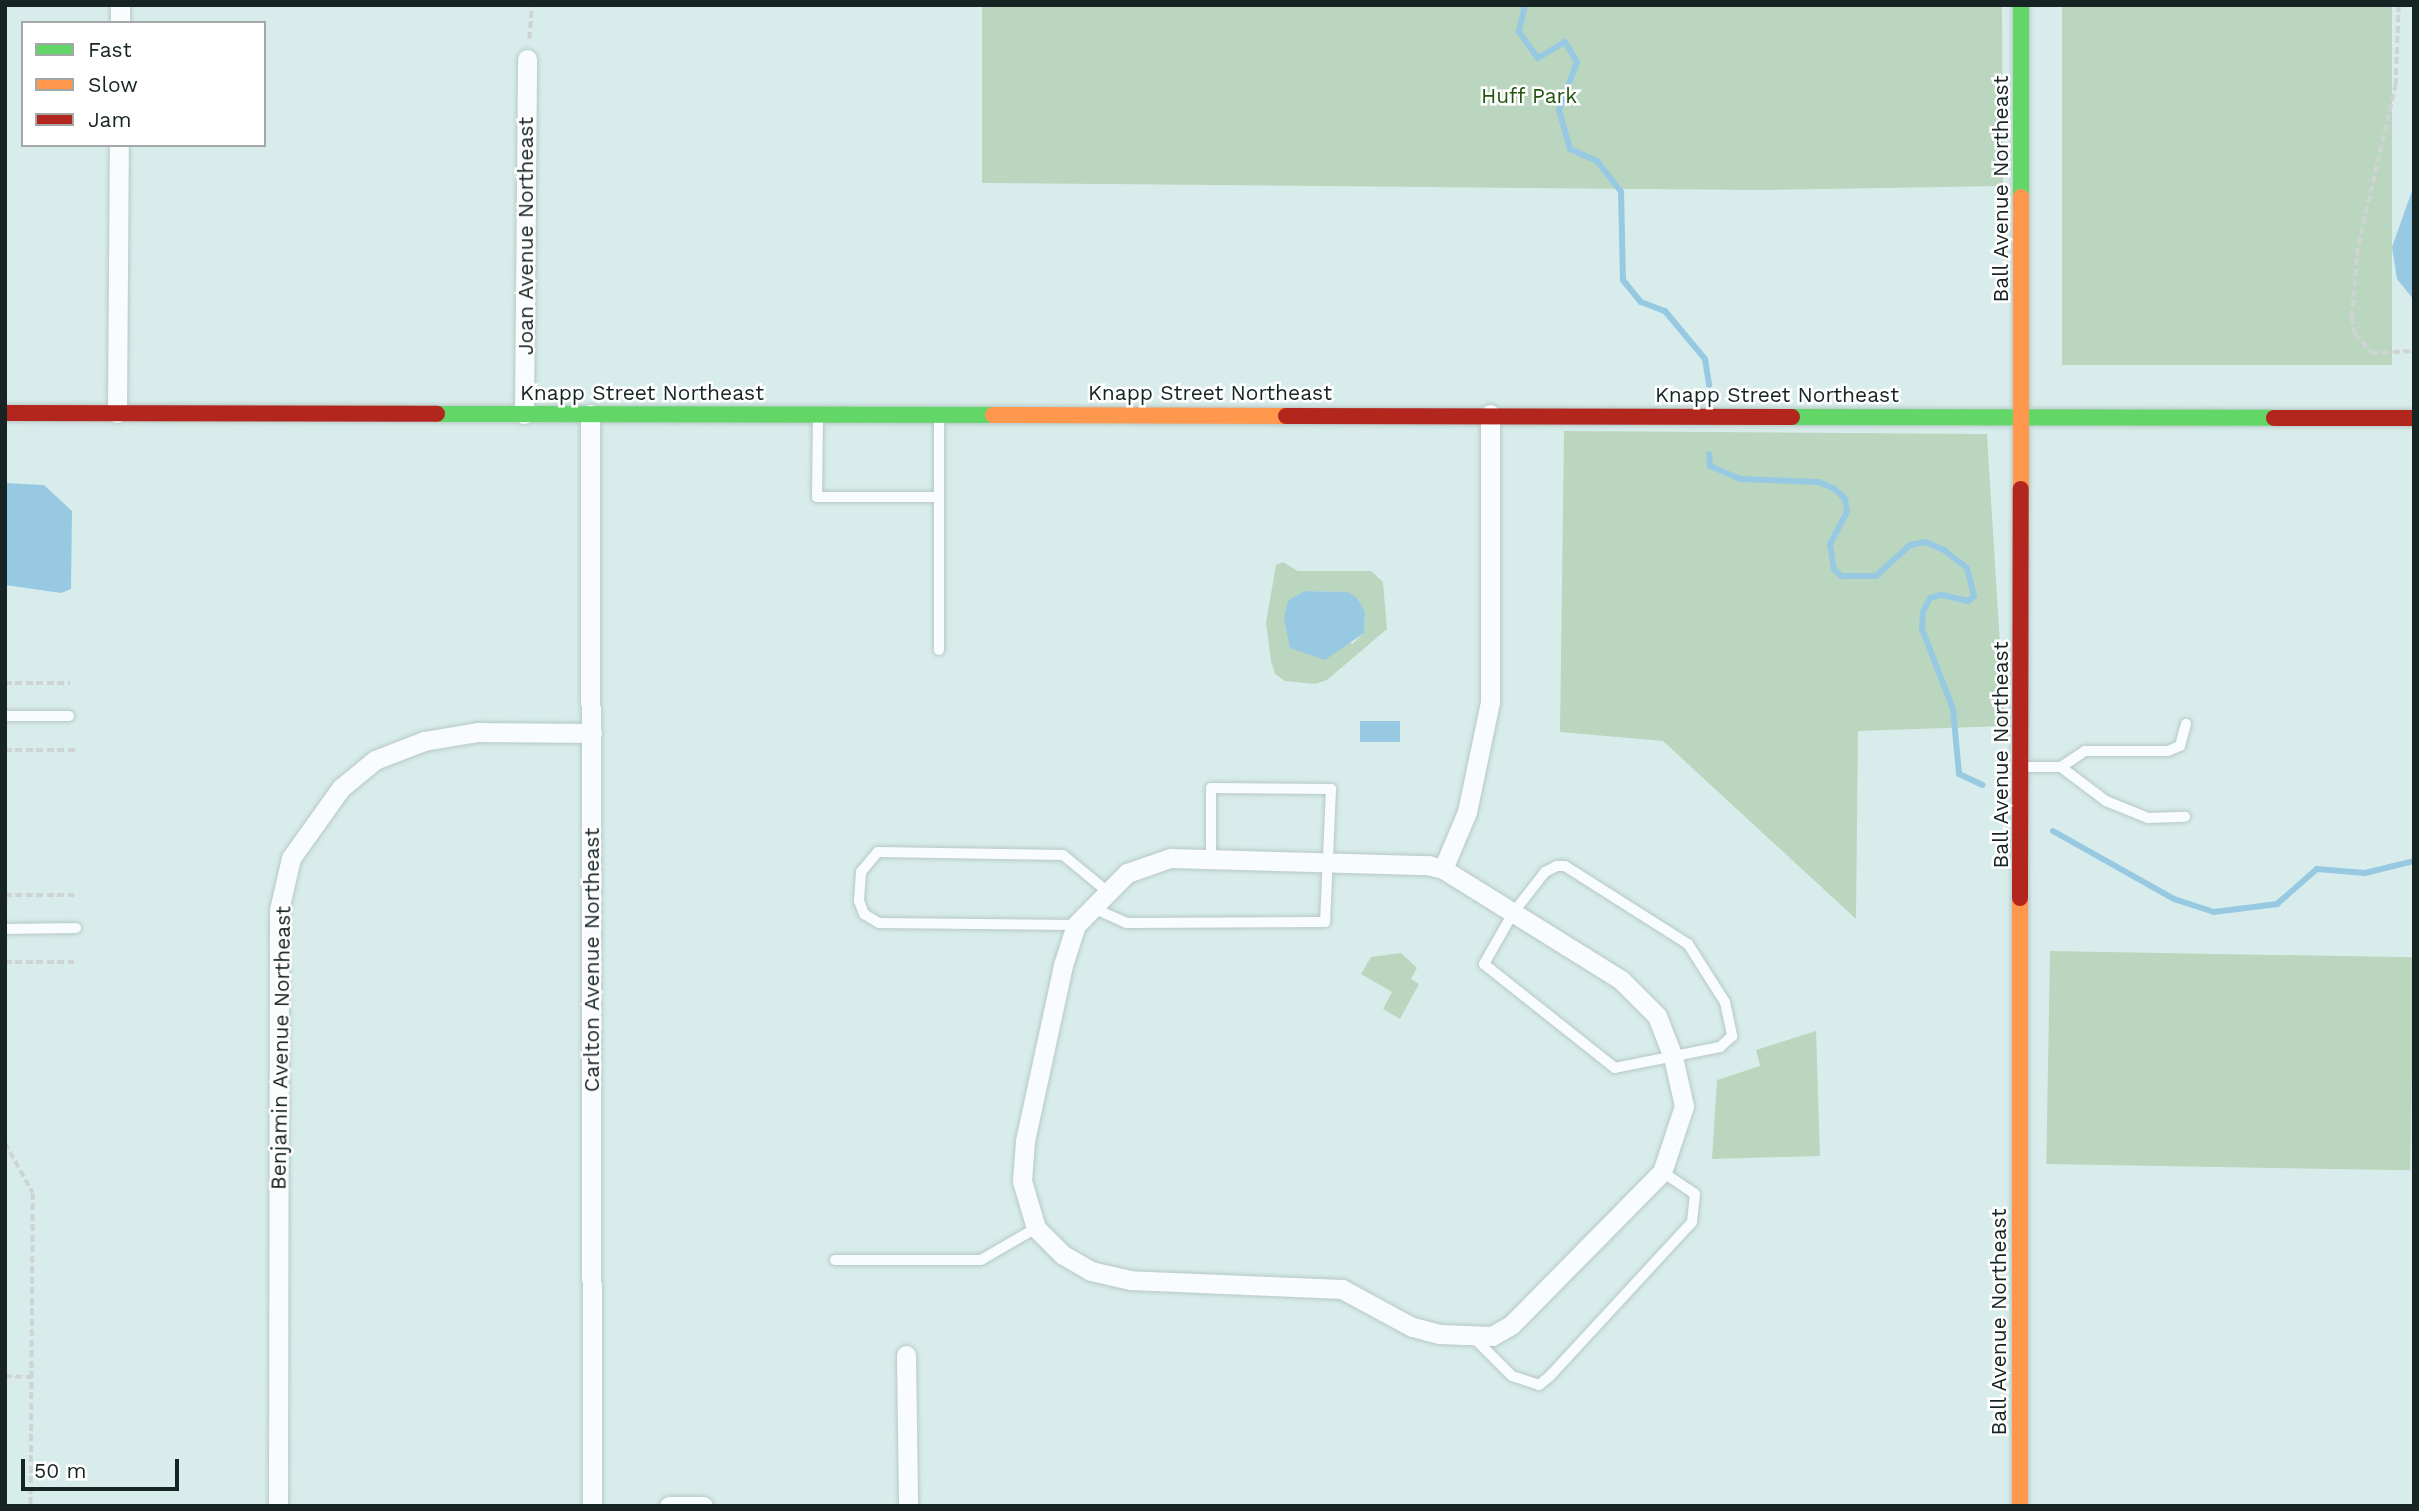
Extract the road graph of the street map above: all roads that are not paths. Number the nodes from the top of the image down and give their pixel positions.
1 (2021, 5) edge
2 (527, 59) road end
3 (119, 147) edge
4 (5, 413) edge
5 (117, 413) junction
6 (818, 413) junction
7 (939, 413) junction
8 (524, 414) junction
9 (590, 414) junction
10 (1490, 414) junction
11 (2023, 416) junction
12 (2414, 418) edge
13 (938, 497) junction
14 (939, 650) dead end
15 (5, 716) edge
16 (69, 716) dead end
17 (2186, 724) dead end
18 (592, 733) junction
19 (2022, 767) junction
20 (2061, 767) junction
21 (2185, 817) dead end
22 (1211, 858) junction
23 (1330, 860) junction
24 (1443, 869) junction
25 (1108, 892) junction
26 (1093, 908) junction
27 (1513, 913) junction
28 (1076, 925) junction
29 (76, 928) dead end
30 (5, 929) edge
31 (1673, 1056) junction
32 (1662, 1172) junction
33 (1036, 1228) junction
34 (835, 1260) dead end
35 (1472, 1336) junction
36 (906, 1355) dead end
37 (278, 1506) edge
38 (592, 1506) edge
39 (669, 1506) edge
40 (703, 1506) edge
41 (908, 1506) edge
42 (2020, 1506) edge

1 - 11 main road, Ball Avenue Northeast
2 - 8 street, Joan Avenue Northeast
3 - 5 street
4 - 5 main road, Knapp Street Northeast
5 - 8 main road, Knapp Street Northeast
6 - 7 main road, Knapp Street Northeast
6 - 9 main road, Knapp Street Northeast
6 - 13 lane
7 - 10 main road, Knapp Street Northeast
7 - 13 lane
8 - 9 main road, Knapp Street Northeast
9 - 18 street, Carlton Avenue Northeast
10 - 11 main road, Knapp Street Northeast
10 - 24 street
11 - 12 main road, Knapp Street Northeast
11 - 19 main road, Ball Avenue Northeast
13 - 14 lane
15 - 16 lane
17 - 20 lane
18 - 37 street, Benjamin Avenue Northeast
18 - 38 street, Carlton Avenue Northeast
19 - 20 lane
19 - 42 main road, Ball Avenue Northeast
20 - 21 lane
22 - 23 street
22 - 23 lane
22 - 25 street
23 - 24 street
23 - 26 lane
24 - 27 street
25 - 26 street
25 - 28 lane
26 - 28 street
27 - 31 street
27 - 31 lane
27 - 31 lane
28 - 33 street
29 - 30 lane
31 - 32 street
32 - 35 street
32 - 35 lane
33 - 34 lane
33 - 35 street
36 - 41 street
39 - 40 street

